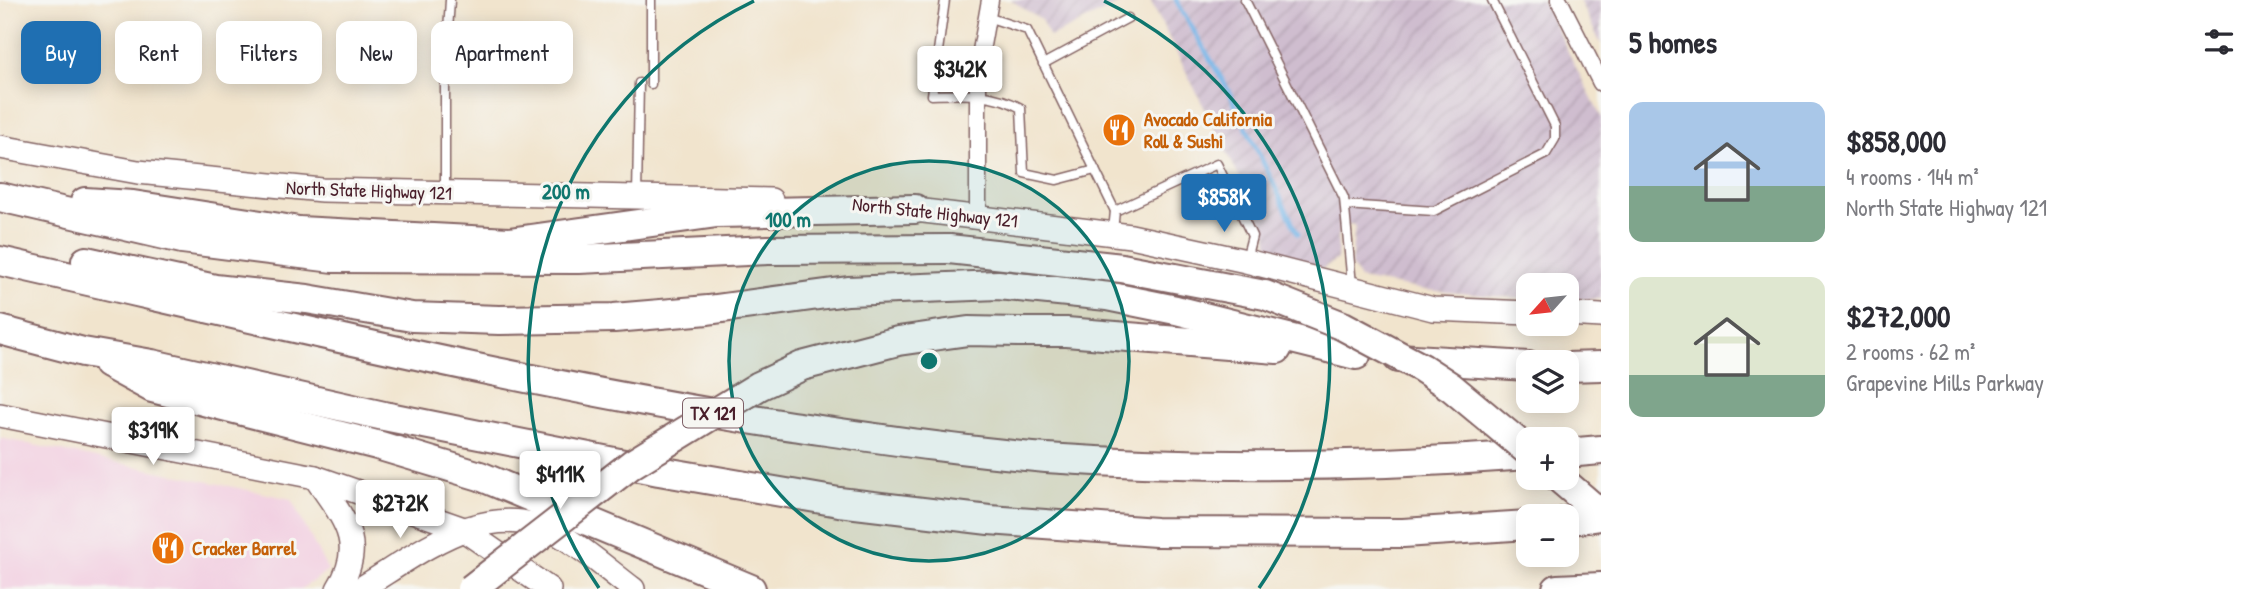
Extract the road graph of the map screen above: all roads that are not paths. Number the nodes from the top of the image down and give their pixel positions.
1 (450, 0) edge
2 (651, 0) edge
3 (945, 0) edge
4 (990, 0) edge
5 (1245, 0) edge
6 (1492, 0) edge
7 (1559, 0) edge
8 (987, 18) junction
9 (1128, 18) dead end
10 (1043, 64) junction
11 (639, 83) dead end
12 (651, 83) dead end
13 (1601, 83) edge
14 (978, 93) junction
15 (0, 147) edge
16 (1096, 170) junction
17 (445, 194) junction
18 (638, 196) junction
19 (0, 197) edge
20 (1345, 205) junction
21 (915, 209) junction
22 (978, 216) junction
23 (1114, 223) junction
24 (1246, 261) junction
25 (4, 262) edge
26 (1352, 288) junction
27 (1516, 312) edge
28 (1579, 315) edge
29 (1601, 316) edge
30 (0, 330) edge
31 (83, 352) junction
32 (1356, 355) junction
33 (1516, 365) edge
34 (1601, 366) edge
35 (1579, 367) edge
36 (0, 415) edge
37 (1516, 442) edge
38 (1601, 450) edge
39 (1579, 452) edge
40 (1516, 454) edge
41 (315, 477) junction
42 (1573, 490) edge
43 (1601, 515) edge
44 (1579, 519) edge
45 (1516, 526) edge
46 (461, 528) junction
47 (1601, 587) edge
48 (338, 589) edge
49 (360, 589) edge
50 (471, 589) edge
51 (549, 589) edge
52 (633, 589) edge
53 (751, 589) edge
54 (1557, 589) edge

1 - 17 lane
2 - 12 lane
3 - 14 lane
4 - 8 street
5 - 20 lane
6 - 20 lane
7 - 13 street
8 - 10 lane
8 - 14 street
9 - 10 lane
10 - 16 lane
11 - 18 lane
14 - 16 lane
14 - 22 street
15 - 17 main road, North State Highway 121
16 - 23 lane
17 - 18 main road, North State Highway 121
18 - 21 main road, North State Highway 121
19 - 21 highway
19 - 37 highway, bridge
20 - 26 lane
21 - 22 main road, North State Highway 121
22 - 23 main road, North State Highway 121
23 - 24 main road, North State Highway 121
23 - 24 lane
24 - 26 main road, North State Highway 121
25 - 32 highway
25 - 40 highway, TX 121
26 - 27 main road, North State Highway 121
28 - 29 main road
30 - 31 highway
31 - 45 highway
31 - 53 highway
32 - 33 highway
32 - 50 highway, bridge
34 - 35 highway
36 - 41 main road
38 - 39 highway
41 - 46 main road
41 - 48 main road
42 - 43 highway
43 - 44 highway
46 - 49 main road
46 - 51 main road
46 - 52 main road
47 - 54 highway

